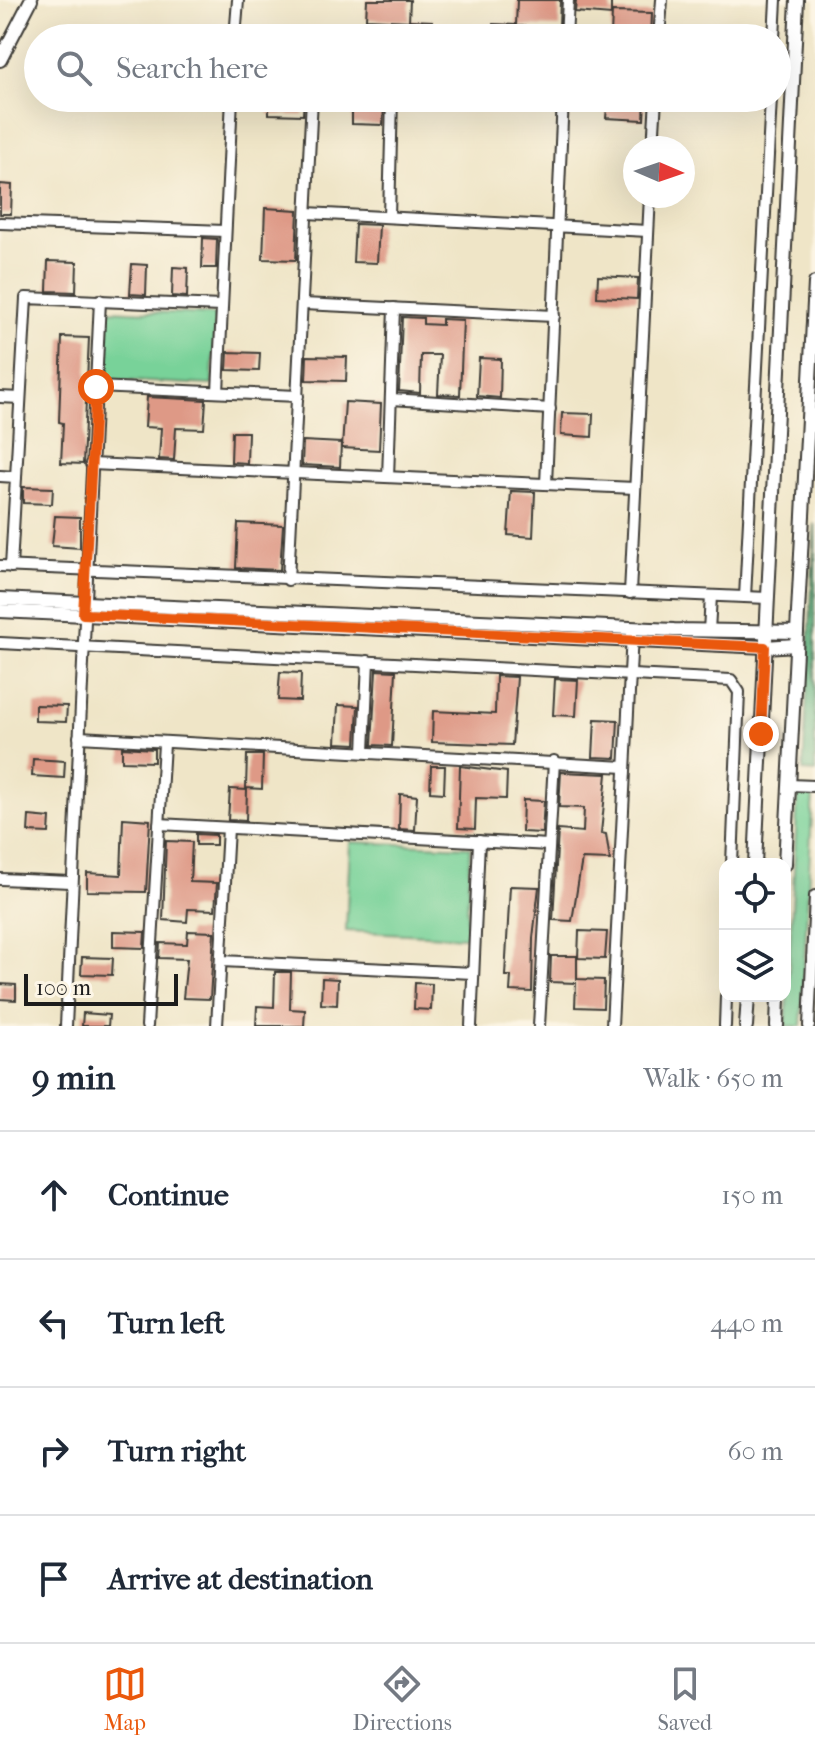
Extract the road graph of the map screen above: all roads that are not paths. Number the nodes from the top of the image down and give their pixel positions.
1 (31, 0) edge
2 (238, 0) edge
3 (568, 0) edge
4 (662, 0) edge
5 (776, 0) edge
6 (797, 0) edge
7 (236, 24) edge
8 (567, 24) edge
9 (660, 24) edge
10 (775, 24) edge
11 (2, 52) edge
12 (231, 112) edge
13 (311, 112) edge
14 (392, 112) edge
15 (562, 112) edge
16 (655, 112) edge
17 (770, 112) edge
18 (654, 136) edge
19 (649, 208) edge
20 (307, 213) junction
21 (389, 217) junction
22 (0, 223) edge
23 (558, 226) junction
24 (225, 231) junction
25 (648, 231) junction
26 (815, 283) edge
27 (100, 300) junction
28 (303, 304) junction
29 (221, 306) junction
30 (394, 308) junction
31 (554, 316) junction
32 (96, 387) junction
33 (218, 392) junction
34 (298, 396) junction
35 (0, 397) edge
36 (20, 398) junction
37 (391, 399) junction
38 (550, 409) junction
39 (91, 464) junction
40 (293, 472) junction
41 (0, 476) edge
42 (16, 477) junction
43 (388, 477) junction
44 (546, 484) junction
45 (635, 488) junction
46 (6, 567) edge
47 (86, 571) junction
48 (288, 580) junction
49 (630, 593) junction
50 (711, 596) junction
51 (745, 597) junction
52 (768, 598) junction
53 (0, 599) edge
54 (84, 609) junction
55 (0, 611) edge
56 (709, 631) junction
57 (766, 633) junction
58 (632, 634) junction
59 (797, 639) junction
60 (0, 643) edge
61 (83, 647) junction
62 (765, 647) junction
63 (0, 653) edge
64 (368, 661) junction
65 (630, 674) junction
66 (79, 737) junction
67 (164, 744) junction
68 (364, 751) junction
69 (554, 761) junction
70 (625, 767) junction
71 (789, 785) junction
72 (815, 786) edge
73 (159, 824) junction
74 (228, 828) junction
75 (479, 841) junction
76 (549, 845) junction
77 (732, 858) edge
78 (755, 858) edge
79 (785, 858) edge
80 (0, 879) edge
81 (71, 882) junction
82 (815, 896) edge
83 (221, 961) junction
84 (473, 973) junction
85 (726, 1002) edge
86 (748, 1002) edge
87 (778, 1002) edge
88 (815, 1025) edge
89 (66, 1026) edge
90 (147, 1026) edge
91 (217, 1026) edge
92 (471, 1026) edge
93 (539, 1026) edge
94 (612, 1026) edge
95 (725, 1026) edge
96 (746, 1026) edge
97 (777, 1026) edge
98 (809, 1026) edge

1 - 11 street
2 - 7 street
3 - 8 street
4 - 9 street
5 - 10 street
6 - 52 street
12 - 24 street
13 - 20 street
14 - 21 street
15 - 23 street
16 - 18 street
17 - 51 street
19 - 25 street
20 - 21 street
20 - 28 street
21 - 23 street
22 - 24 street
23 - 25 street
23 - 31 street
24 - 29 street
25 - 45 street
26 - 59 street
27 - 29 street
27 - 32 street
27 - 36 street
28 - 30 street
28 - 34 street
29 - 33 street
30 - 31 street
30 - 37 street
31 - 38 street
32 - 33 street
32 - 39 street
33 - 34 street
34 - 40 street
35 - 36 street
36 - 42 street
37 - 38 street
37 - 43 street
38 - 44 street
39 - 40 street
39 - 47 street
40 - 43 street
40 - 48 street
41 - 42 street
42 - 46 street
43 - 44 street
44 - 45 street
45 - 49 street
46 - 47 street
47 - 48 street
47 - 54 street
48 - 49 street
49 - 50 street
50 - 51 street
50 - 56 street
51 - 52 street
52 - 57 street
53 - 54 street
54 - 55 street
54 - 58 street
54 - 61 street
56 - 57 street
56 - 58 street
57 - 59 street
57 - 62 street
58 - 62 street
58 - 65 street
59 - 62 street
59 - 71 street
60 - 61 street
60 - 63 street
61 - 64 street
61 - 66 street
62 - 78 street
64 - 65 street
64 - 68 street
65 - 70 street
65 - 77 street
66 - 67 street
66 - 81 street
67 - 68 street
67 - 73 street
68 - 69 street
69 - 70 street
69 - 76 street
70 - 94 street
71 - 72 street
71 - 79 street
73 - 74 street
73 - 90 street
74 - 75 street
74 - 83 street
75 - 76 street
75 - 84 street
76 - 93 street
80 - 81 street
81 - 89 street
82 - 98 street
83 - 84 street
83 - 91 street
84 - 92 street
85 - 95 street
86 - 96 street
87 - 97 street
88 - 98 street

